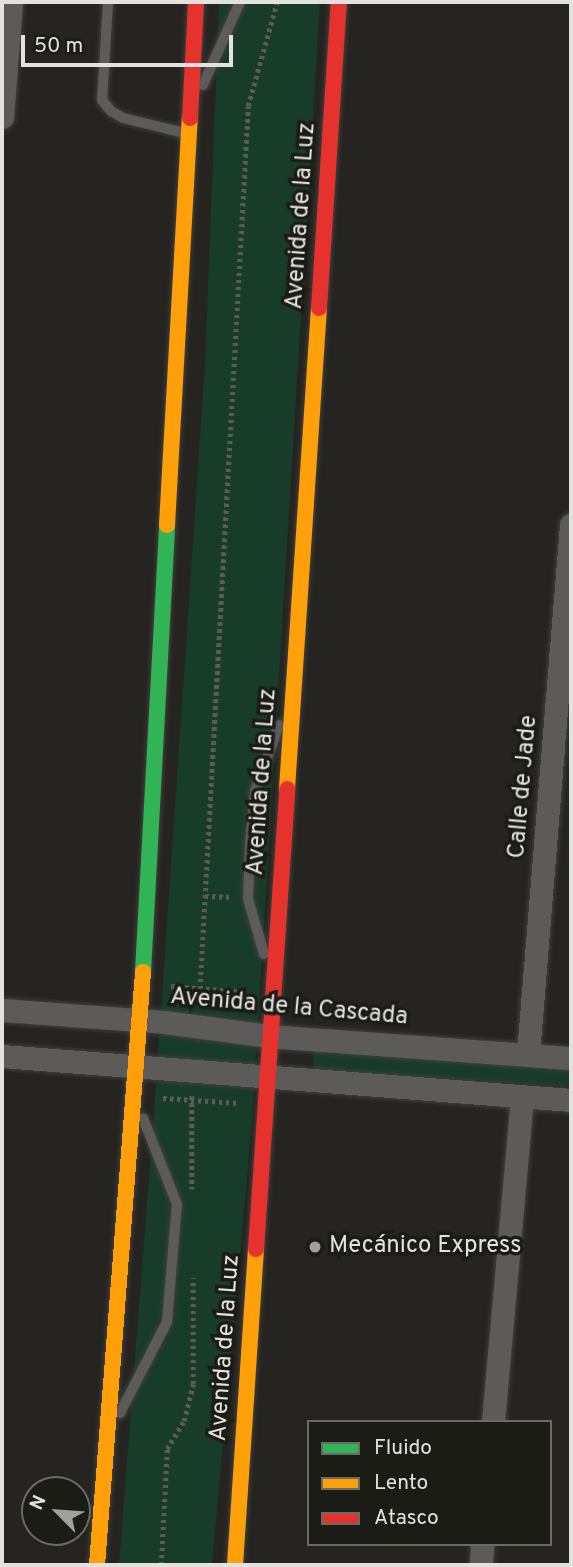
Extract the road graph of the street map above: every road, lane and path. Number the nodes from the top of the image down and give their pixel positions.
1 (11, 2) edge
2 (108, 2) edge
3 (196, 2) edge
4 (240, 2) edge
5 (277, 2) edge
6 (339, 2) edge
7 (189, 116) junction
8 (2, 117) edge
9 (188, 134) junction
10 (571, 525) edge
11 (293, 685) junction
12 (142, 985) junction
13 (201, 987) junction
14 (272, 989) junction
15 (2, 1010) edge
16 (140, 1020) junction
17 (196, 1025) junction
18 (268, 1036) junction
19 (528, 1054) junction
20 (2, 1056) edge
21 (571, 1058) edge
22 (144, 1067) junction
23 (265, 1077) junction
24 (134, 1096) junction
25 (522, 1096) junction
26 (571, 1100) edge
27 (264, 1105) junction
28 (193, 1384) dead end
29 (493, 1420) edge
30 (107, 1437) junction
31 (482, 1546) edge
32 (97, 1565) edge
33 (161, 1565) edge
34 (235, 1565) edge
35 (481, 1565) edge

1 - 8 street
2 - 9 lane
3 - 7 main road
4 - 7 lane
5 - 13 path
6 - 11 main road, Avenida de la Luz
7 - 9 main road
9 - 12 main road
10 - 19 street, Calle de Jade
11 - 14 main road, Avenida de la Luz
11 - 14 lane
12 - 13 path
12 - 16 main road
13 - 14 path
13 - 17 path
14 - 18 main road, Avenida de la Luz
15 - 16 street, Avenida de la Cascada
16 - 17 street, Avenida de la Cascada
16 - 22 main road
17 - 18 street, Avenida de la Cascada
18 - 19 street, Avenida de la Cascada
18 - 23 main road, Avenida de la Luz
19 - 21 street, Avenida de la Cascada
20 - 22 street
22 - 23 street
22 - 24 main road
23 - 25 street
23 - 27 main road, Avenida de la Luz
24 - 27 path
24 - 30 main road
24 - 30 lane
25 - 26 street
25 - 29 street
27 - 34 main road, Avenida de la Luz
28 - 33 path
30 - 32 main road
31 - 35 street

